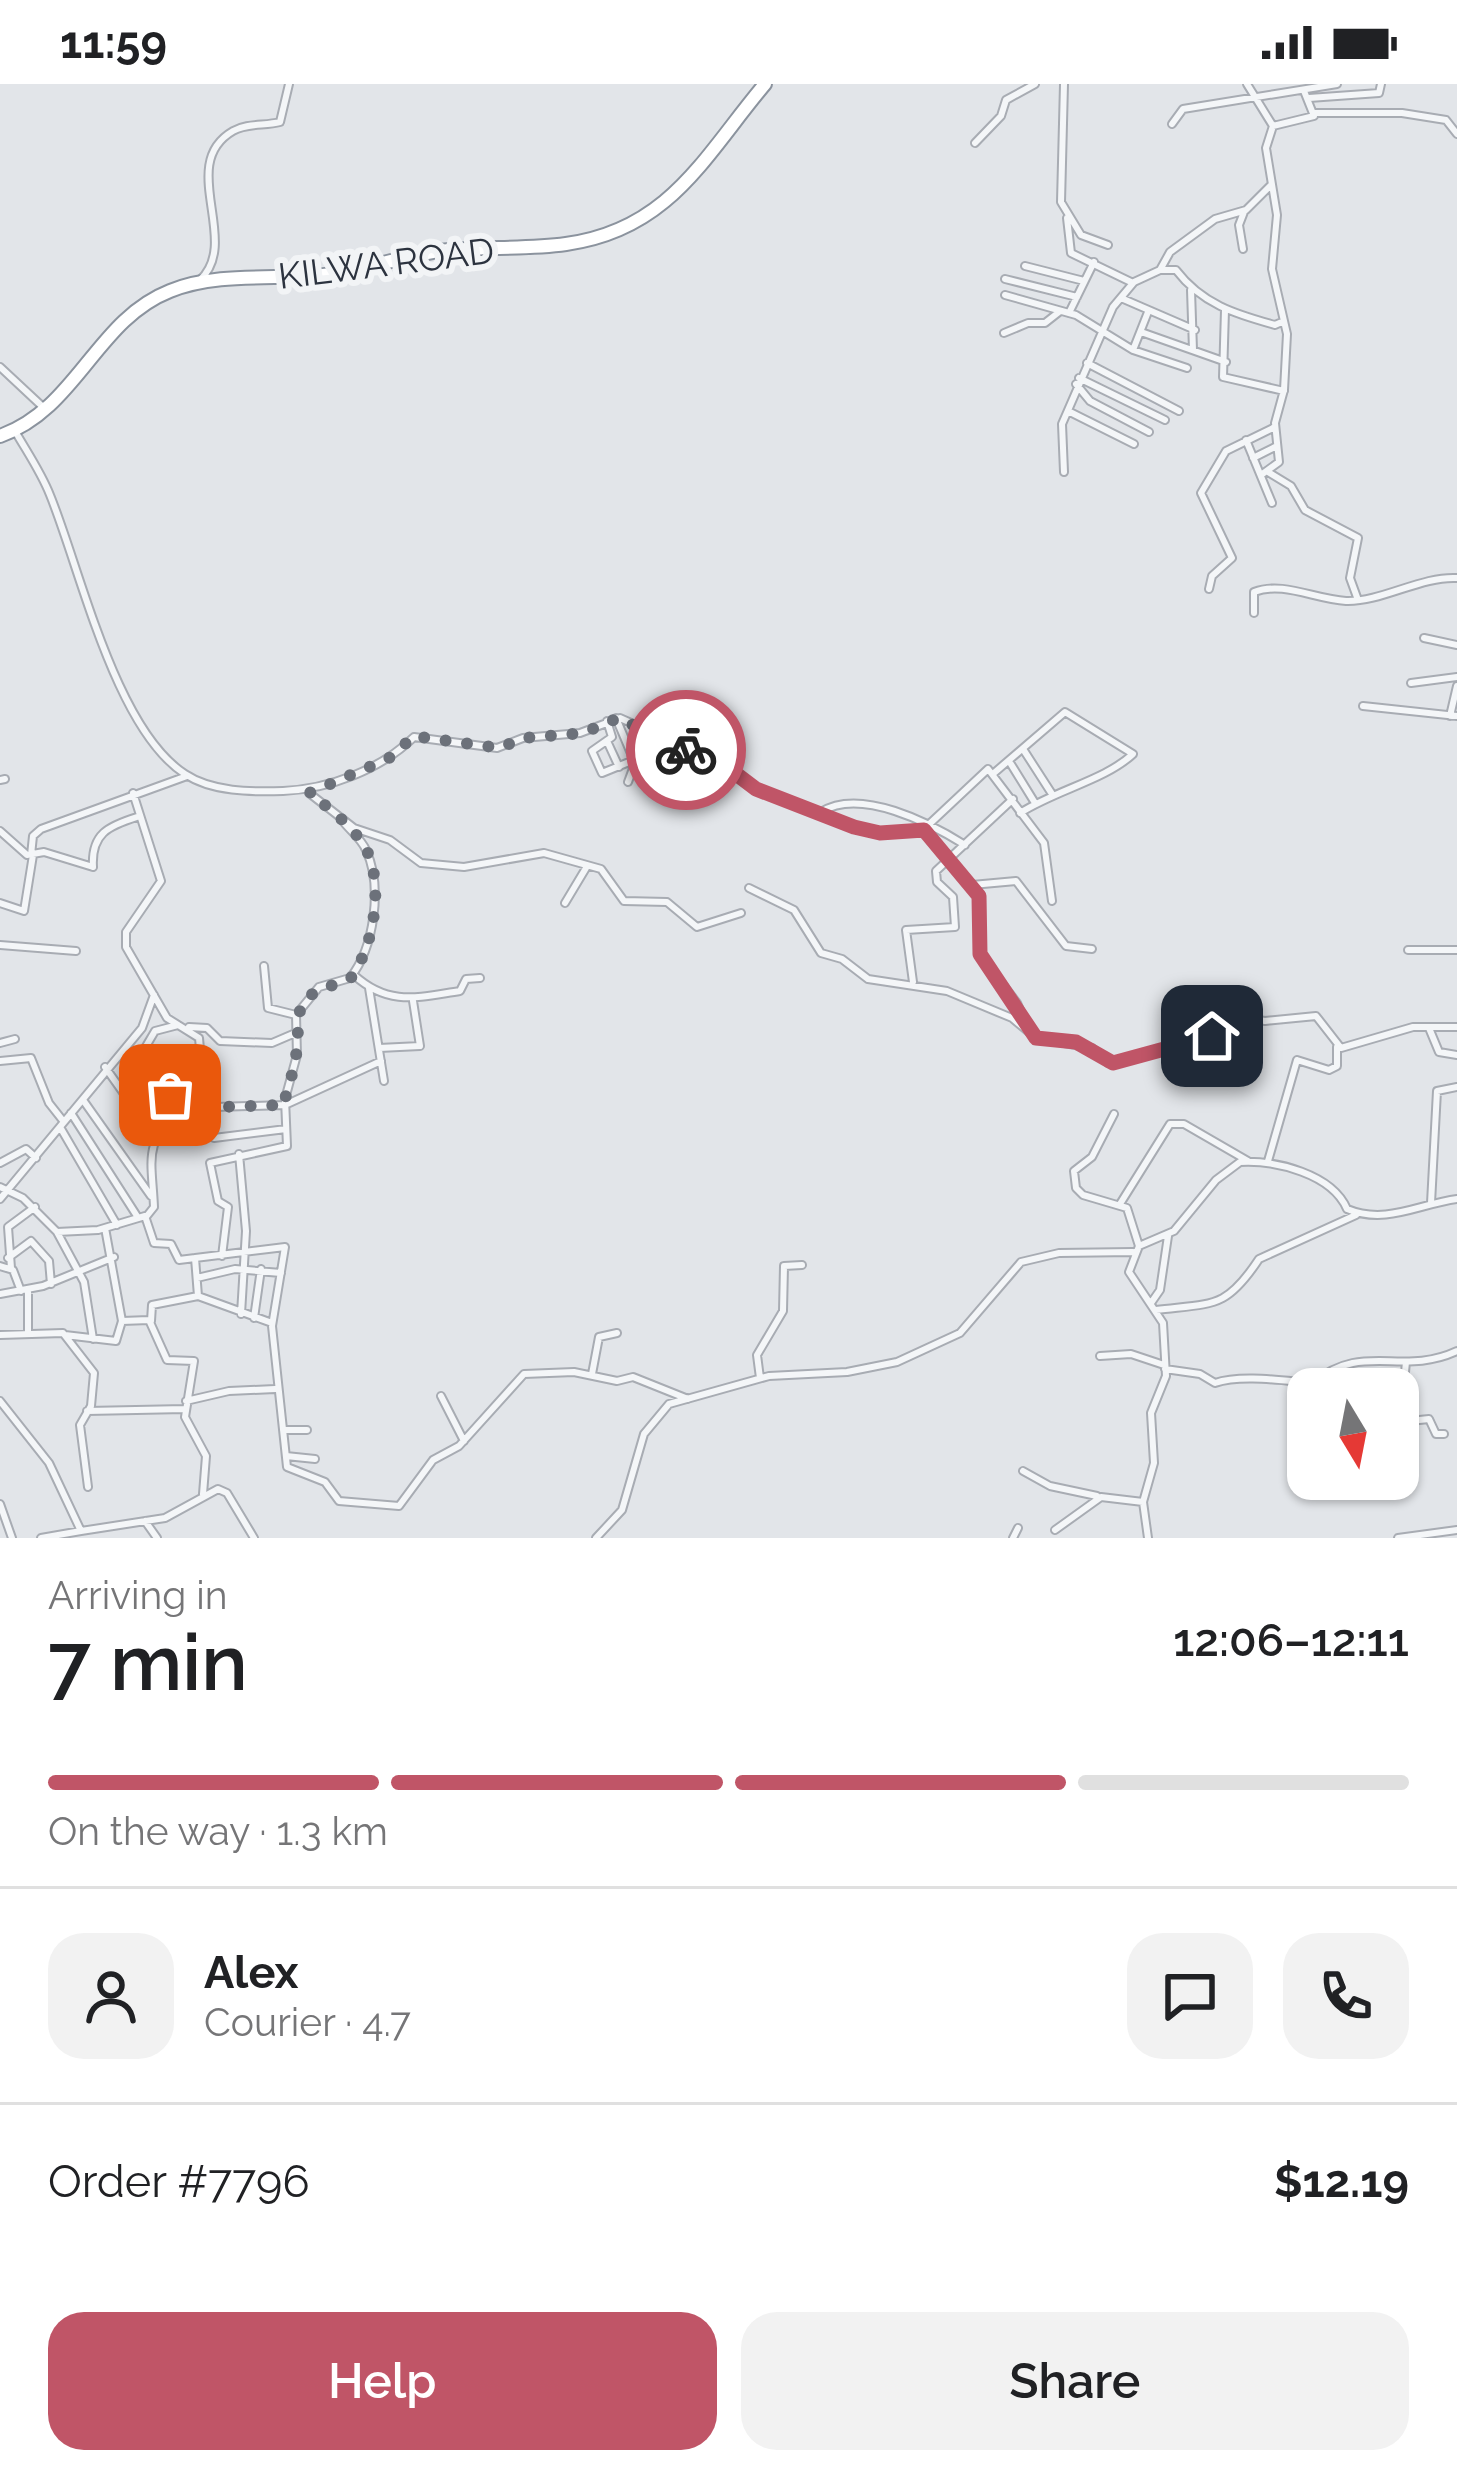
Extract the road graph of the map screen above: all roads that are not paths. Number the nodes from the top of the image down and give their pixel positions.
1 (289, 84) edge
2 (765, 84) edge
3 (1034, 84) edge
4 (1064, 84) edge
5 (1247, 84) edge
6 (1336, 84) edge
7 (1382, 84) edge
8 (1307, 94) junction
9 (1254, 97) junction
10 (1315, 113) junction
11 (1172, 124) dead end
12 (1273, 126) junction
13 (1457, 134) edge
14 (975, 142) dead end
15 (1270, 186) junction
16 (1244, 212) junction
17 (1067, 217) junction
18 (1108, 245) dead end
19 (1243, 249) dead end
20 (1094, 262) junction
21 (1025, 266) dead end
22 (1160, 270) junction
23 (1005, 279) dead end
24 (1084, 281) junction
25 (197, 283) junction
26 (1133, 283) junction
27 (1191, 290) junction
28 (1005, 295) dead end
29 (1077, 297) junction
30 (1120, 297) junction
31 (1225, 310) junction
32 (1066, 312) junction
33 (1148, 312) junction
34 (1283, 321) junction
35 (1195, 330) junction
36 (1101, 331) junction
37 (1141, 332) junction
38 (1004, 333) dead end
39 (1133, 350) junction
40 (1193, 350) junction
41 (1226, 362) junction
42 (1088, 364) junction
43 (0, 367) edge
44 (1187, 368) dead end
45 (1077, 381) junction
46 (1284, 391) junction
47 (1098, 405) junction
48 (47, 410) junction
49 (1068, 411) junction
50 (1179, 411) dead end
51 (1165, 420) dead end
52 (1098, 424) junction
53 (1275, 427) junction
54 (15, 431) junction
55 (1149, 432) dead end
56 (0, 436) edge
57 (1246, 440) junction
58 (1134, 444) dead end
59 (1278, 446) junction
60 (1253, 458) junction
61 (1064, 472) dead end
62 (1264, 474) junction
63 (1272, 503) dead end
64 (1457, 578) edge
65 (1209, 590) dead end
66 (1358, 600) junction
67 (1254, 613) dead end
68 (1424, 638) dead end
69 (1457, 645) edge
70 (1411, 683) dead end
71 (1457, 687) edge
72 (1363, 706) dead end
73 (1454, 716) edge
74 (612, 719) junction
75 (607, 741) junction
76 (1023, 749) junction
77 (634, 760) junction
78 (1010, 761) junction
79 (619, 766) junction
80 (994, 773) junction
81 (188, 776) junction
82 (628, 782) dead end
83 (133, 793) junction
84 (309, 793) junction
85 (1052, 794) junction
86 (1013, 799) junction
87 (1035, 803) junction
88 (820, 812) junction
89 (1020, 813) junction
90 (137, 817) junction
91 (342, 820) junction
92 (928, 821) junction
93 (923, 830) junction
94 (0, 831) edge
95 (964, 845) junction
96 (32, 855) junction
97 (951, 859) junction
98 (586, 868) junction
99 (972, 885) junction
100 (749, 889) dead end
101 (1052, 901) dead end
102 (0, 903) edge
103 (565, 903) dead end
104 (741, 913) dead end
105 (0, 945) edge
106 (1092, 949) dead end
107 (1408, 950) dead end
108 (1457, 950) edge
109 (76, 951) dead end
110 (264, 966) dead end
111 (354, 975) junction
112 (480, 978) dead end
113 (913, 982) junction
114 (369, 988) junction
115 (154, 995) junction
116 (413, 1001) junction
117 (296, 1015) junction
118 (185, 1026) junction
119 (1457, 1027) edge
120 (1429, 1028) junction
121 (295, 1031) junction
122 (1030, 1033) junction
123 (14, 1039) dead end
124 (0, 1043) edge
125 (1337, 1047) junction
126 (379, 1048) junction
127 (1457, 1055) edge
128 (0, 1060) edge
129 (381, 1060) junction
130 (105, 1067) junction
131 (384, 1081) dead end
132 (1457, 1087) edge
133 (83, 1100) junction
134 (205, 1105) junction
135 (285, 1105) junction
136 (184, 1107) junction
137 (71, 1113) junction
138 (1114, 1114) dead end
139 (62, 1124) junction
140 (286, 1129) junction
141 (154, 1136) junction
142 (239, 1154) junction
143 (36, 1158) junction
144 (1247, 1161) junction
145 (0, 1163) edge
146 (1268, 1163) junction
147 (4, 1188) edge
148 (0, 1199) edge
149 (153, 1199) junction
150 (1457, 1199) edge
151 (1431, 1203) junction
152 (1119, 1205) junction
153 (35, 1208) junction
154 (1359, 1213) junction
155 (142, 1217) junction
156 (117, 1225) junction
157 (105, 1228) junction
158 (57, 1232) junction
159 (1168, 1236) junction
160 (1137, 1249) junction
161 (245, 1253) junction
162 (222, 1256) junction
163 (114, 1257) junction
164 (8, 1258) junction
165 (195, 1258) junction
166 (802, 1265) dead end
167 (0, 1266) edge
168 (11, 1268) junction
169 (242, 1269) junction
170 (261, 1269) junction
171 (79, 1272) junction
172 (283, 1274) junction
173 (197, 1278) junction
174 (51, 1284) junction
175 (25, 1291) junction
176 (0, 1294) edge
177 (198, 1295) junction
178 (1154, 1306) junction
179 (241, 1315) junction
180 (254, 1318) junction
181 (122, 1321) junction
182 (152, 1321) junction
183 (272, 1323) junction
184 (28, 1334) junction
185 (617, 1334) dead end
186 (0, 1335) edge
187 (65, 1335) junction
188 (93, 1339) junction
189 (1457, 1351) edge
190 (1100, 1356) dead end
191 (1406, 1362) junction
192 (1165, 1367) junction
193 (592, 1376) junction
194 (760, 1378) junction
195 (275, 1389) junction
196 (441, 1396) dead end
197 (688, 1399) junction
198 (0, 1401) edge
199 (186, 1405) junction
200 (87, 1411) junction
201 (284, 1430) junction
202 (307, 1430) dead end
203 (1444, 1434) dead end
204 (464, 1441) junction
205 (286, 1456) junction
206 (315, 1459) dead end
207 (1022, 1471) dead end
208 (88, 1487) dead end
209 (203, 1494) junction
210 (1101, 1497) junction
211 (1143, 1502) junction
212 (0, 1504) edge
213 (146, 1521) junction
214 (1018, 1528) dead end
215 (0, 1530) edge
216 (1055, 1530) dead end
217 (1457, 1530) edge
218 (81, 1532) junction
219 (11, 1535) edge
220 (41, 1538) edge
221 (158, 1538) edge
222 (254, 1538) edge
223 (596, 1538) edge
224 (1013, 1538) edge
225 (1148, 1538) edge
226 (1398, 1538) edge

1 - 25 street
2 - 25 highway, KILWA ROAD
3 - 14 street
4 - 17 street
5 - 9 street
6 - 8 street
7 - 8 street
8 - 9 street
8 - 10 street
9 - 11 street
9 - 12 street
10 - 12 street
10 - 13 street
12 - 15 street
15 - 16 street
15 - 34 street
16 - 19 street
16 - 22 street
17 - 18 street
17 - 20 street
20 - 24 street
20 - 26 street
21 - 24 street
22 - 26 street
22 - 27 street
23 - 29 street
24 - 29 street
25 - 48 highway, KILWA ROAD
26 - 30 street
27 - 31 street
27 - 35 street
28 - 32 street
29 - 32 street
30 - 33 street
30 - 36 street
31 - 34 street
31 - 41 street
32 - 36 street
32 - 38 street
33 - 35 street
33 - 37 street
34 - 46 street
35 - 40 street
36 - 39 street
36 - 42 street
37 - 39 street
37 - 40 street
39 - 44 street
40 - 41 street
41 - 46 street
42 - 45 street
42 - 50 street
43 - 48 street
45 - 47 street
45 - 49 street
45 - 51 street
46 - 53 street
47 - 52 street
47 - 55 street
48 - 54 highway, KILWA ROAD
49 - 52 street
49 - 61 street
52 - 58 street
53 - 57 street
53 - 59 street
54 - 56 highway, KILWA ROAD
54 - 81 street
57 - 60 street
57 - 65 street
59 - 60 street
59 - 62 street
60 - 62 street
62 - 63 street
62 - 66 street
64 - 66 street
66 - 67 street
68 - 69 street
70 - 71 street
71 - 73 street
72 - 73 street
74 - 75 street
74 - 77 street
74 - 84 street
74 - 88 street
75 - 79 street
75 - 79 street
76 - 78 street
76 - 85 street
76 - 85 street
77 - 79 street
77 - 82 street
78 - 80 street
78 - 87 street
80 - 86 street
80 - 92 street
81 - 83 street
81 - 84 street
83 - 90 street
83 - 96 street
84 - 91 street
85 - 87 street
86 - 89 street
86 - 95 street
87 - 89 street
88 - 92 street
88 - 93 street
89 - 101 street
90 - 96 street
90 - 115 street
91 - 98 street
91 - 111 street
92 - 93 street
92 - 95 street
93 - 97 street
94 - 96 street
95 - 97 street
96 - 102 street
97 - 99 street
97 - 113 street
98 - 103 street
98 - 104 street
99 - 106 street
99 - 122 street
100 - 113 street
105 - 109 street
107 - 108 street
110 - 117 street
111 - 114 street
111 - 117 street
112 - 116 street
113 - 122 street
114 - 116 street
114 - 126 street
115 - 118 street
115 - 130 street
116 - 126 street
117 - 121 street
118 - 121 street
118 - 134 street
118 - 136 street
119 - 120 street
120 - 125 street
120 - 127 street
121 - 135 street
122 - 125 street
123 - 124 street
125 - 146 street
126 - 129 street
128 - 139 street
129 - 131 street
129 - 135 street
130 - 133 street
130 - 141 street
132 - 151 street
133 - 137 street
133 - 149 street
134 - 135 street
134 - 136 street
135 - 140 street
136 - 140 street
136 - 141 street
137 - 139 street
137 - 155 street
138 - 152 street
139 - 143 street
139 - 156 street
140 - 142 street
141 - 149 street
142 - 161 street
142 - 162 street
143 - 145 street
143 - 147 street
144 - 146 street
144 - 152 street
144 - 159 street
146 - 154 street
147 - 148 street
147 - 153 street
149 - 155 street
150 - 151 street
151 - 154 street
152 - 160 street
153 - 158 street
153 - 164 street
154 - 178 street
155 - 156 street
155 - 165 street
156 - 157 street
157 - 158 street
157 - 163 street
158 - 171 street
159 - 160 street
159 - 178 street
160 - 178 street
160 - 194 street
161 - 162 street
161 - 169 street
161 - 172 street
162 - 165 street
163 - 171 street
163 - 181 street
164 - 168 street
164 - 174 street
165 - 173 street
166 - 194 street
167 - 168 street
168 - 175 street
169 - 170 street
169 - 173 street
169 - 179 street
170 - 172 street
170 - 180 street
171 - 174 street
171 - 188 street
172 - 183 street
173 - 177 street
174 - 175 street
175 - 176 street
175 - 184 street
177 - 179 street
177 - 182 street
178 - 192 street
179 - 180 street
180 - 183 street
181 - 182 street
181 - 188 street
182 - 199 street
183 - 195 street
184 - 186 street
184 - 187 street
185 - 193 street
187 - 188 street
187 - 200 street
189 - 191 street
190 - 192 street
191 - 192 street
191 - 203 street
192 - 211 street
193 - 197 street
193 - 204 street
194 - 197 street
195 - 199 street
195 - 201 street
196 - 204 street
197 - 223 street
198 - 218 street
199 - 200 street
199 - 209 street
200 - 208 street
201 - 202 street
201 - 205 street
204 - 205 street
205 - 206 street
207 - 210 street
209 - 213 street
209 - 222 street
210 - 211 street
210 - 216 street
211 - 225 street
212 - 219 street
213 - 218 street
213 - 221 street
214 - 224 street
215 - 219 street
217 - 226 street
218 - 220 street

